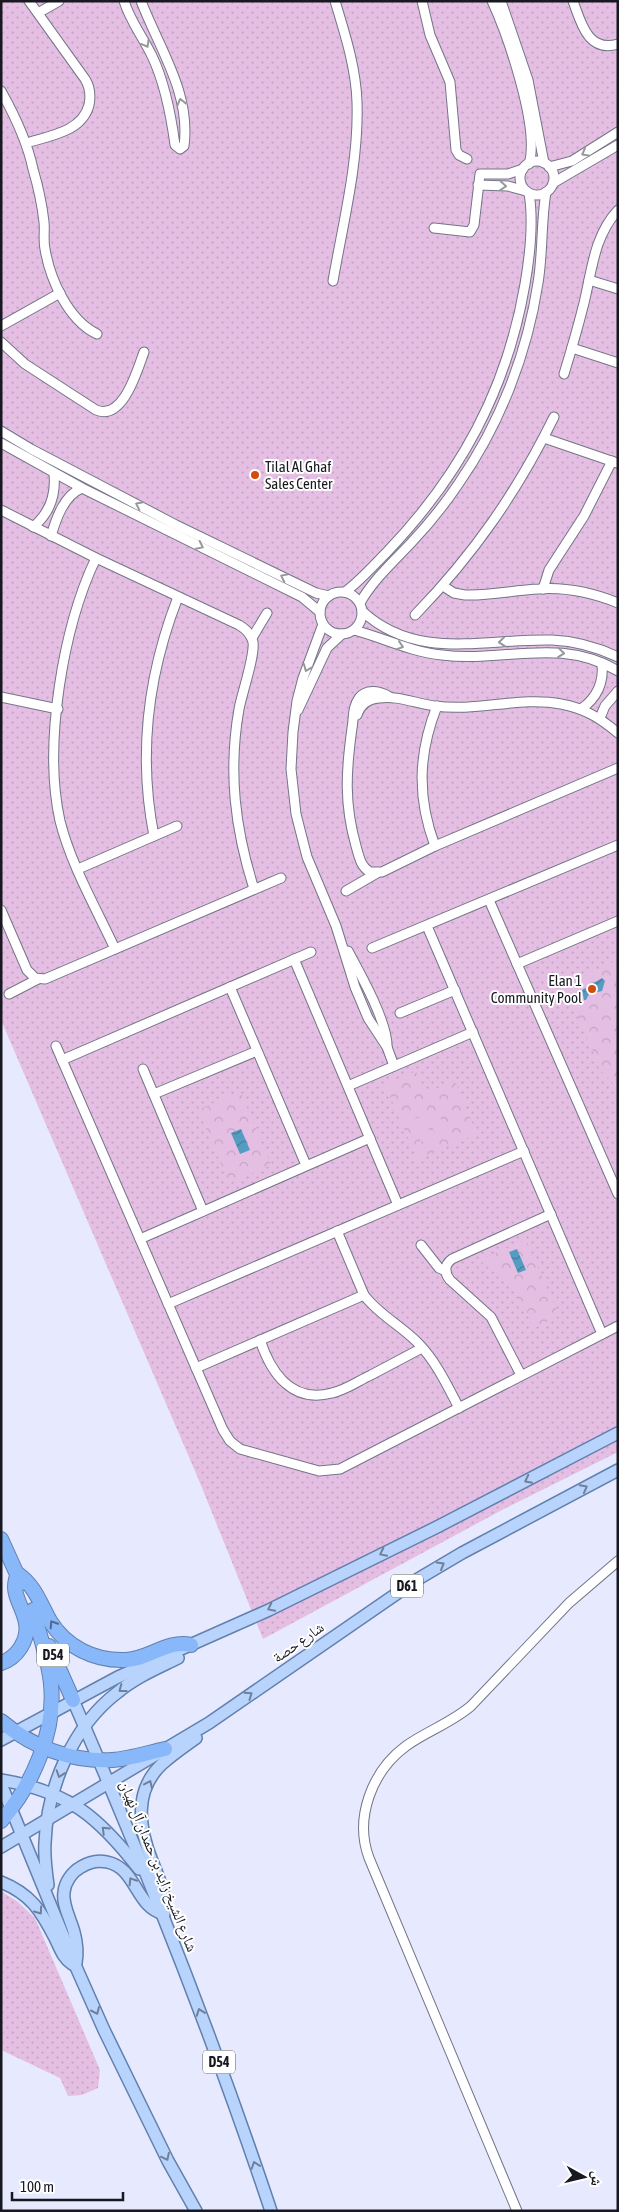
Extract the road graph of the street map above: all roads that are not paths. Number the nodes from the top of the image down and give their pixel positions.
1 (30, 1) edge
2 (59, 1) edge
3 (124, 1) edge
4 (141, 1) edge
5 (335, 1) edge
6 (422, 1) edge
7 (492, 1) edge
8 (500, 1) edge
9 (574, 1) edge
10 (38, 13) junction
11 (618, 44) edge
12 (1, 91) edge
13 (618, 132) edge
14 (26, 143) junction
15 (618, 145) edge
16 (467, 159) dead end
17 (546, 165) junction
18 (526, 167) junction
19 (553, 183) junction
20 (478, 185) junction
21 (528, 192) junction
22 (546, 192) junction
23 (618, 210) edge
24 (434, 228) dead end
25 (590, 280) junction
26 (333, 281) dead end
27 (618, 289) edge
28 (60, 293) junction
29 (1, 326) edge
30 (97, 334) dead end
31 (1, 342) edge
32 (572, 348) junction
33 (144, 352) dead end
34 (618, 363) edge
35 (564, 374) dead end
36 (554, 417) dead end
37 (1, 431) edge
38 (544, 438) junction
39 (1, 443) edge
40 (615, 462) edge
41 (54, 474) junction
42 (82, 488) junction
43 (49, 506) junction
44 (1, 510) edge
45 (60, 512) junction
46 (33, 527) junction
47 (51, 536) junction
48 (96, 558) junction
49 (443, 586) junction
50 (543, 589) junction
51 (345, 592) junction
52 (329, 596) junction
53 (178, 597) junction
54 (617, 602) edge
55 (361, 607) junction
56 (320, 612) junction
57 (268, 613) dead end
58 (415, 615) dead end
59 (323, 624) junction
60 (354, 630) junction
61 (342, 634) junction
62 (252, 638) junction
63 (617, 656) edge
64 (602, 663) junction
65 (618, 671) edge
66 (601, 684) junction
67 (617, 691) edge
68 (1, 697) edge
69 (593, 699) junction
70 (437, 706) junction
71 (605, 706) junction
72 (58, 709) junction
73 (581, 709) junction
74 (296, 712) junction
75 (600, 718) junction
76 (618, 733) edge
77 (618, 768) edge
78 (177, 826) dead end
79 (154, 836) junction
80 (618, 845) edge
81 (434, 846) junction
82 (78, 869) junction
83 (377, 873) junction
84 (281, 878) dead end
85 (254, 889) junction
86 (346, 891) dead end
87 (489, 900) junction
88 (1, 910) edge
89 (617, 921) edge
90 (427, 926) junction
91 (618, 928) edge
92 (339, 936) junction
93 (372, 948) dead end
94 (114, 950) junction
95 (311, 952) dead end
96 (294, 959) junction
97 (517, 964) junction
98 (362, 976) junction
99 (38, 979) junction
100 (352, 980) junction
101 (230, 987) junction
102 (455, 990) junction
103 (9, 994) dead end
104 (400, 1013) dead end
105 (378, 1014) junction
106 (368, 1018) junction
107 (473, 1032) junction
108 (56, 1046) dead end
109 (387, 1047) junction
110 (257, 1051) junction
111 (62, 1060) junction
112 (394, 1066) junction
113 (143, 1069) dead end
114 (348, 1086) junction
115 (154, 1094) junction
116 (370, 1138) junction
117 (524, 1152) junction
118 (306, 1165) junction
119 (618, 1194) edge
120 (398, 1205) junction
121 (203, 1211) junction
122 (551, 1214) junction
123 (337, 1231) junction
124 (140, 1239) junction
125 (421, 1245) dead end
126 (446, 1271) junction
127 (364, 1295) junction
128 (168, 1304) junction
129 (618, 1326) edge
130 (602, 1334) junction
131 (260, 1340) junction
132 (422, 1348) junction
133 (196, 1368) junction
134 (520, 1375) junction
135 (459, 1408) junction
136 (618, 1434) edge
137 (618, 1470) edge
138 (1, 1539) edge
139 (618, 1561) edge
140 (18, 1574) junction
141 (33, 1610) junction
142 (191, 1645) junction
143 (1, 1663) edge
144 (73, 1700) junction
145 (50, 1712) junction
146 (1, 1721) edge
147 (209, 1723) junction
148 (85, 1728) junction
149 (14, 1732) junction
150 (1, 1740) edge
151 (42, 1747) junction
152 (165, 1749) junction
153 (67, 1755) junction
154 (98, 1760) junction
155 (1, 1782) edge
156 (108, 1784) junction
157 (27, 1785) junction
158 (54, 1794) junction
159 (75, 1804) junction
160 (12, 1809) junction
161 (1, 1821) edge
162 (47, 1821) junction
163 (23, 1835) junction
164 (1, 1846) edge
165 (148, 1880) junction
166 (1, 1882) edge
167 (49, 1898) junction
168 (164, 1914) junction
169 (76, 1967) junction
170 (196, 2211) edge
171 (271, 2211) edge
172 (517, 2211) edge

1 - 10 street
2 - 10 street
3 -> 4 street
5 - 26 street
6 - 16 street
7 - 18 street
8 - 17 street
9 - 11 street
10 - 14 street
12 - 14 street
13 -> 17 street
14 - 28 street
15 - 19 street
17 - 18 street
17 - 19 street
18 - 20 street
18 - 21 street
19 - 22 street
20 -> 21 street
20 - 24 street
21 - 22 street
21 - 51 street
22 - 55 street
23 - 25 street
25 - 27 street
25 - 32 street
28 - 29 street
28 - 30 street
31 - 33 street
32 - 34 street
32 - 35 street
36 - 38 street
52 -> 37 street
38 - 40 street
38 - 49 street
39 - 41 street
40 - 50 street
41 - 42 street
41 - 43 street
42 - 45 street
42 -> 56 street
43 - 45 street
43 - 46 street
44 - 46 street
45 - 47 street
46 - 47 street
47 - 48 street
48 - 53 street
48 - 72 street
49 - 50 street
49 - 58 street
50 - 54 street
51 - 52 street
51 - 55 street
52 - 56 street
53 - 62 street
53 - 79 street
55 - 60 street
63 -> 55 street
56 - 59 street
57 - 62 street
59 - 61 street
59 -> 74 street
60 - 61 street
60 -> 64 street
61 - 74 street
62 - 85 street
64 - 65 street
64 - 66 street
66 - 67 street
66 - 69 street
67 - 71 street
68 - 72 street
69 - 71 street
69 - 73 street
70 - 73 street
70 - 81 street
70 - 83 street
71 - 75 street
72 - 82 street
73 - 75 street
74 - 92 street
75 - 76 street
77 - 81 street
78 - 79 street
79 - 82 street
80 - 87 street
81 - 83 street
82 - 94 street
83 - 86 street
84 - 85 street
85 - 94 street
87 - 90 street
87 - 97 street
88 - 99 street
89 - 91 street
89 - 97 street
90 - 93 street
90 - 102 street
92 - 98 street
92 - 100 street
94 - 99 street
95 - 96 street
96 - 101 street
96 - 114 street
97 - 119 street
98 - 100 street
98 - 105 street
99 - 103 street
100 - 106 street
101 - 110 street
101 - 111 street
102 - 104 street
102 - 107 street
105 - 106 street
105 - 109 street
106 - 109 street
107 - 112 street
107 - 117 street
108 - 111 street
109 - 112 street
110 - 115 street
110 - 118 street
111 - 124 street
112 - 114 street
113 - 115 street
114 - 116 street
115 - 121 street
116 - 118 street
116 - 120 street
117 - 120 street
117 - 122 street
118 - 121 street
120 - 123 street
121 - 124 street
122 - 126 street
122 - 130 street
123 - 127 street
123 - 128 street
124 - 128 street
125 - 126 street
126 - 134 street
127 - 131 street
127 - 132 street
128 - 133 street
129 - 130 street
130 - 134 street
131 - 132 street
131 - 133 street
132 - 135 street
133 - 135 street
134 - 135 street
136 -> 142 main road
147 -> 137 main road, شارع حصة / D61
138 - 140 highway, شارع الشيخ زايد بن حمدان آل نهيان / D54
139 - 172 street
140 - 141 highway, شارع الشيخ زايد بن حمدان آل نهيان / D54
142 -> 140 highway
140 - 143 highway
141 - 144 highway, شارع الشيخ زايد بن حمدان آل نهيان / D54
141 - 145 highway
142 - 144 main road
142 -> 148 main road
144 - 145 main road
144 - 148 main road, شارع الشيخ زايد بن حمدان آل نهيان / D54
145 - 149 main road
145 - 151 highway
146 - 149 highway
147 - 152 main road, شارع حصة / D61
168 -> 147 main road
148 - 153 main road
148 - 154 main road, شارع الشيخ زايد بن حمدان آل نهيان / D54
149 - 150 main road
149 - 151 highway
151 - 153 highway
151 - 157 highway
152 - 154 highway
152 - 156 main road, شارع حصة / D61
153 - 154 highway
153 -> 158 main road
154 - 156 main road, شارع الشيخ زايد بن حمدان آل نهيان / D54
155 - 157 main road
155 - 160 main road
156 - 159 main road, شارع حصة / D61
156 - 165 main road, شارع الشيخ زايد بن حمدان آل نهيان / D54
157 - 158 main road
157 - 160 highway
158 - 159 main road
158 - 162 main road
159 - 162 main road, شارع حصة / D61
165 -> 159 main road
160 - 161 highway
160 - 163 main road
162 - 163 main road, شارع حصة / D61
162 - 167 main road
163 - 164 main road, شارع حصة / D61
163 - 167 main road
165 - 168 main road, شارع الشيخ زايد بن حمدان آل نهيان / D54
166 -> 169 main road
167 - 169 main road
168 -> 169 main road
171 -> 168 main road, شارع الشيخ زايد بن حمدان آل نهيان / D54
169 -> 170 main road

